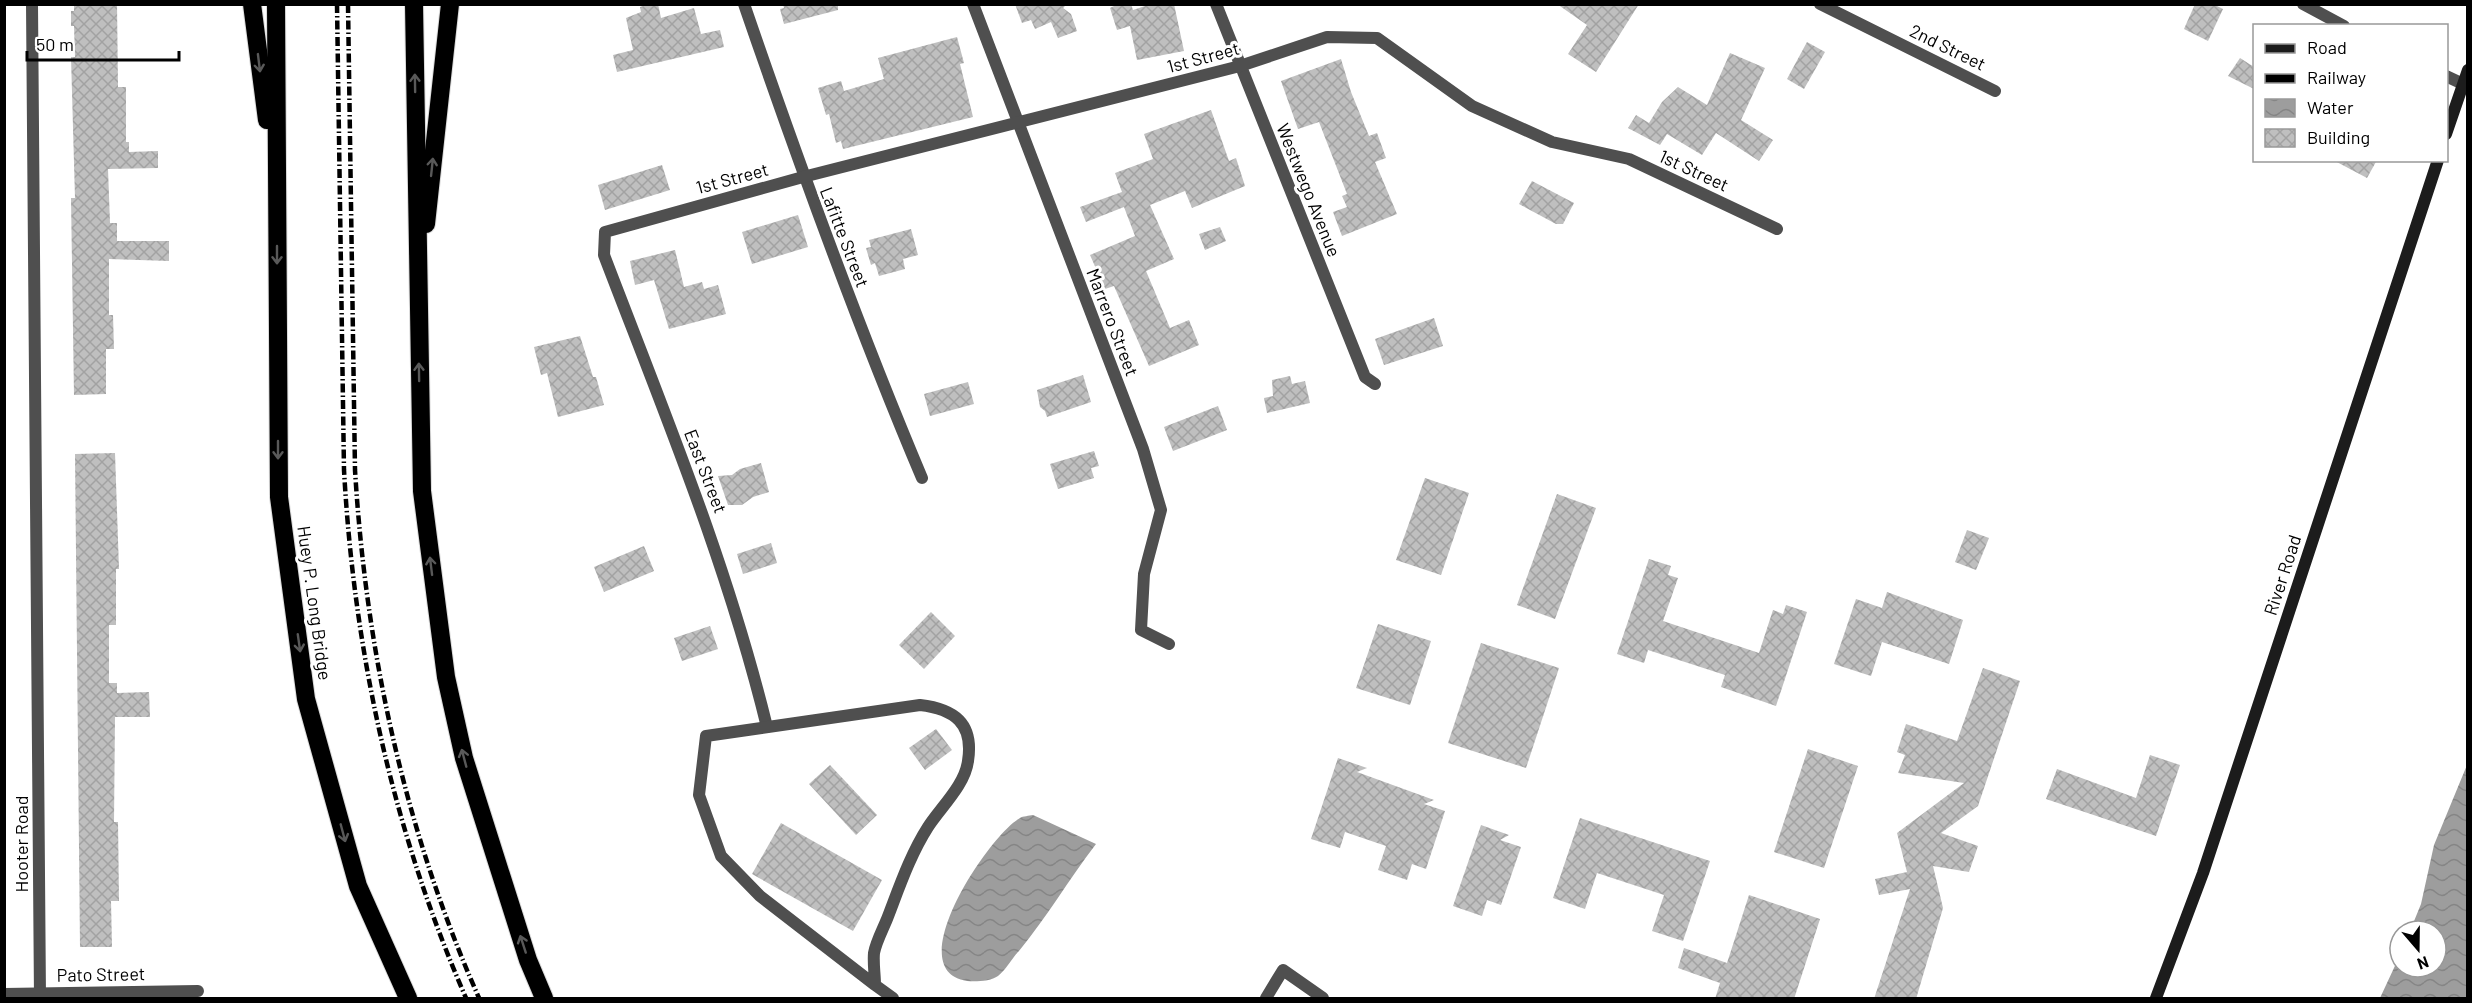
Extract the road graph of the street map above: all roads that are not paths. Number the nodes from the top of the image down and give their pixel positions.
1 (32, 4) edge
2 (252, 4) edge
3 (276, 4) edge
4 (414, 4) edge
5 (450, 4) edge
6 (744, 4) edge
7 (974, 4) edge
8 (1216, 4) edge
9 (1820, 4) edge
10 (2303, 4) edge
11 (2340, 24) edge
12 (1240, 66) junction
13 (2468, 70) edge
14 (2448, 76) edge
15 (2463, 84) junction
16 (1995, 91) dead end
17 (1017, 123) junction
18 (2448, 128) edge
19 (2437, 162) edge
20 (803, 177) junction
21 (277, 196) junction
22 (1777, 229) dead end
23 (605, 232) joint
24 (417, 309) junction
25 (1375, 384) dead end
26 (922, 478) dead end
27 (1169, 644) dead end
28 (767, 727) junction
29 (875, 985) junction
30 (198, 991) dead end
31 (4, 994) edge
32 (40, 996) edge
33 (408, 999) edge
34 (544, 999) edge
35 (893, 999) edge
36 (1266, 999) edge
37 (1323, 999) edge
38 (2156, 999) edge

1 - 32 street, Hooter Road
2 -> 21 highway
3 - 21 highway
24 -> 4 highway
24 -> 5 highway
6 - 20 street, Lafitte Street
7 - 17 street, Marrero Street
8 - 12 street, Westwego Avenue
9 - 16 street, 2nd Street
10 - 11 street
12 - 17 street, 1st Street
12 - 22 street, 1st Street
12 - 25 street, Westwego Avenue
13 - 15 street
14 - 15 street
15 - 18 street
17 - 20 street, 1st Street
17 - 27 street, Marrero Street
19 - 38 street, River Road
20 - 23 street, 1st Street
20 - 26 street, Lafitte Street
21 -> 33 highway, Huey P. Long Bridge
23 - 28 street, East Street
34 -> 24 highway
28 - 29 street
28 - 29 street
29 - 35 street
30 - 32 street, Pato Street
31 - 32 street, Pato Street
36 - 37 street

